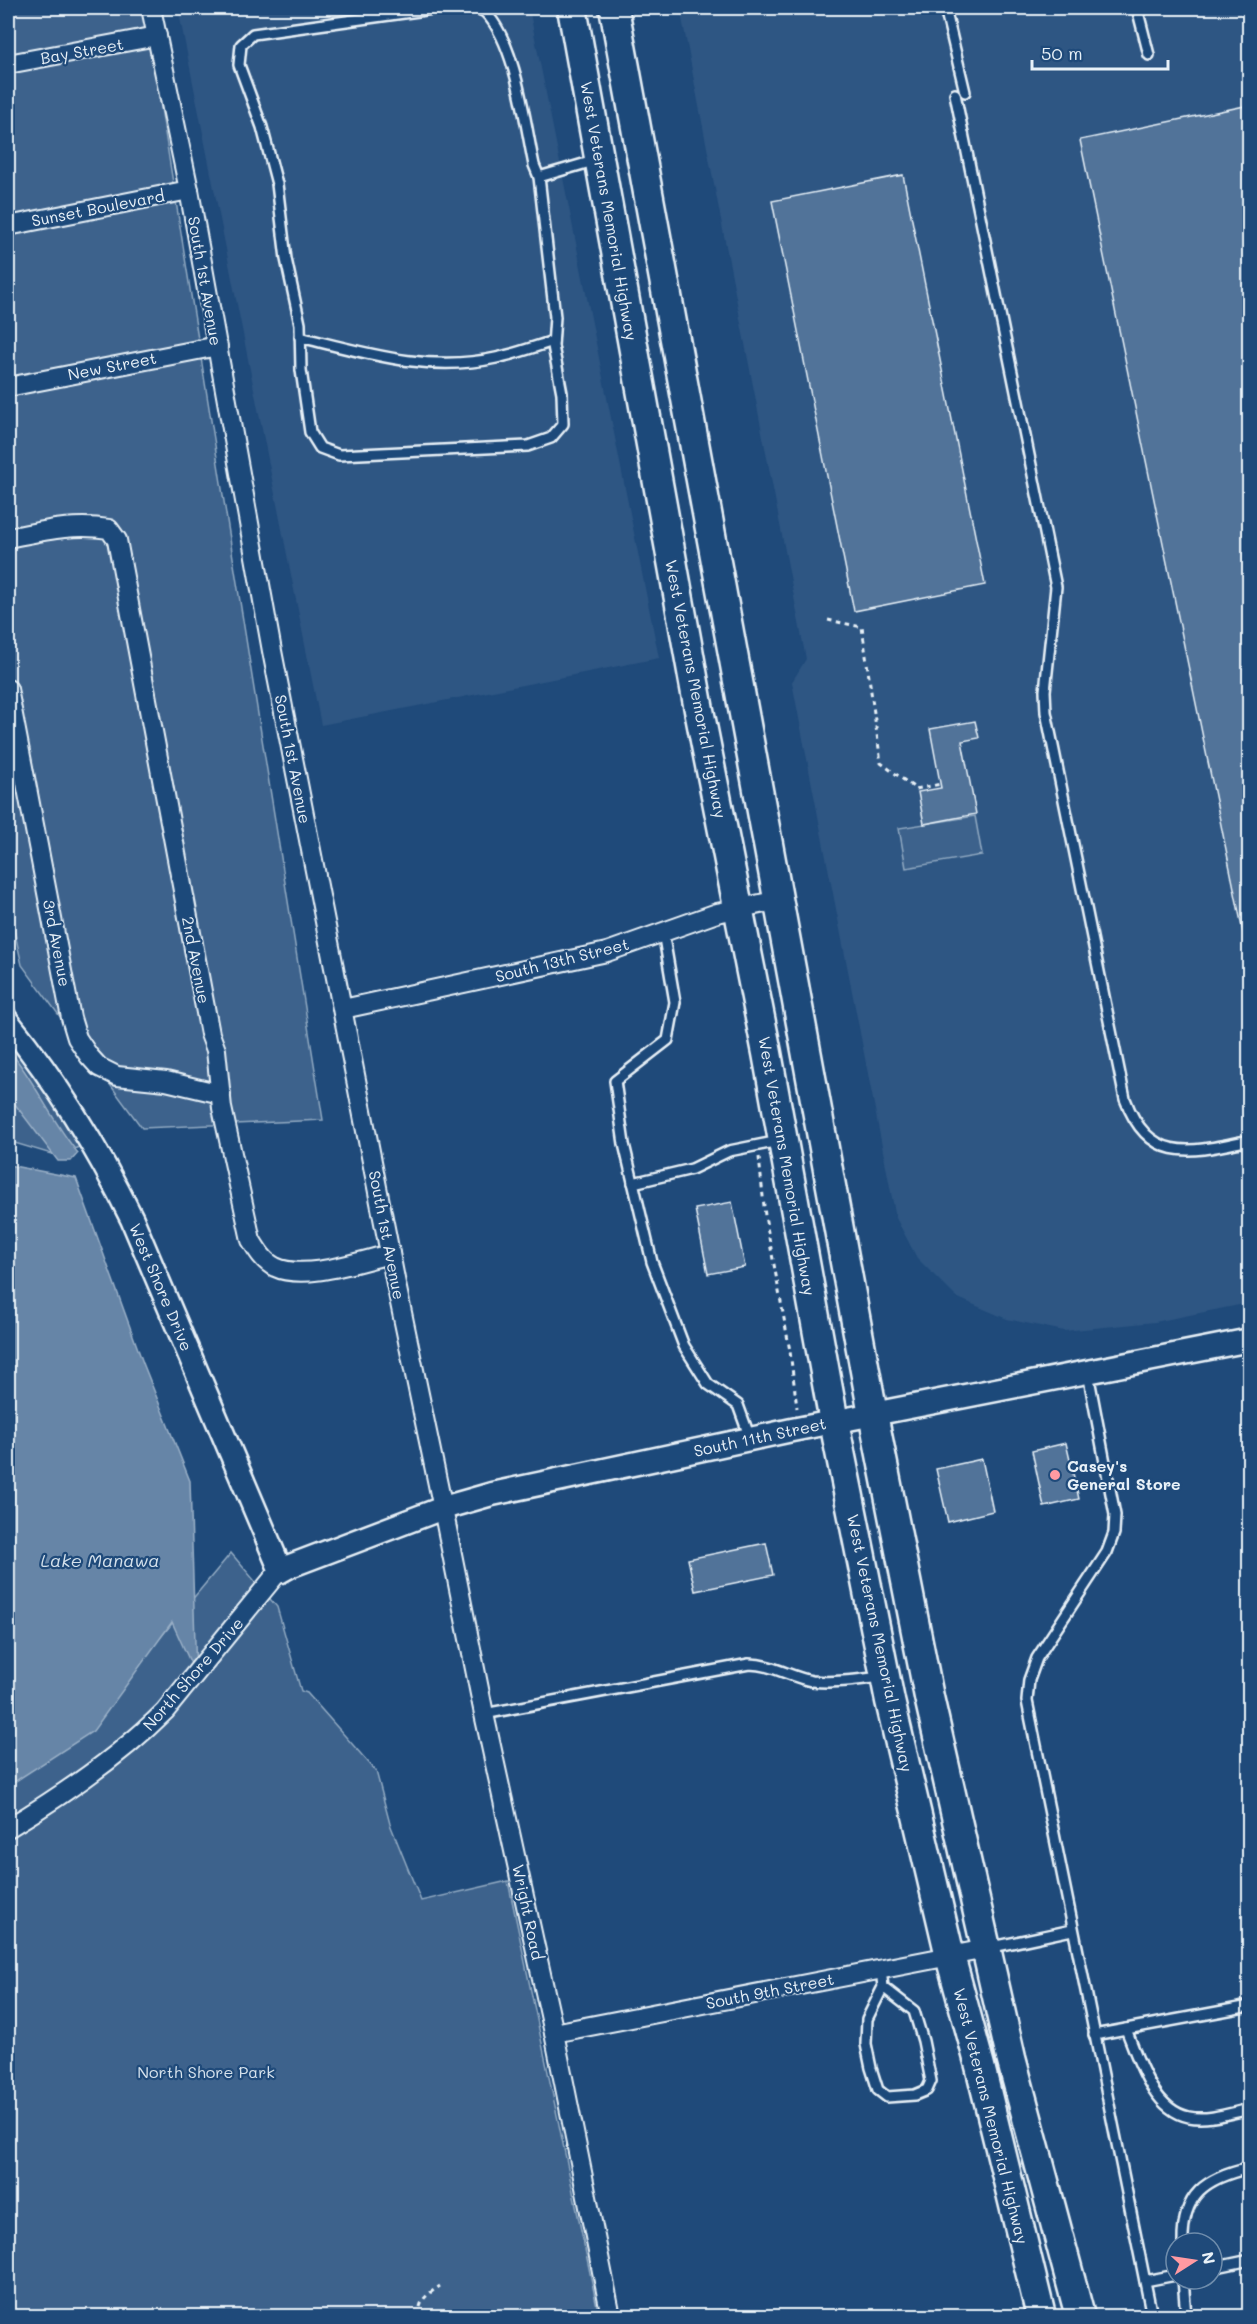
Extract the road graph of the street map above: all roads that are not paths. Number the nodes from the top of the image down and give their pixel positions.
1 (151, 8) edge
2 (440, 8) edge
3 (474, 8) edge
4 (572, 8) edge
5 (614, 8) edge
6 (945, 8) edge
7 (1137, 8) edge
8 (157, 36) junction
9 (1149, 55) dead end
10 (8, 64) edge
11 (965, 92) dead end
12 (955, 94) dead end
13 (600, 160) junction
14 (539, 177) junction
15 (189, 190) junction
16 (8, 226) edge
17 (300, 338) junction
18 (553, 341) junction
19 (218, 346) junction
20 (8, 387) edge
21 (8, 538) edge
22 (8, 688) edge
23 (779, 900) junction
24 (738, 907) junction
25 (663, 932) junction
26 (343, 1009) junction
27 (8, 1022) edge
28 (221, 1094) junction
29 (782, 1140) junction
30 (1250, 1140) edge
31 (633, 1183) junction
32 (390, 1254) junction
33 (1250, 1340) edge
34 (1088, 1373) junction
35 (873, 1414) junction
36 (834, 1422) junction
37 (750, 1439) junction
38 (443, 1508) junction
39 (280, 1571) junction
40 (885, 1677) junction
41 (484, 1714) junction
42 (8, 1828) edge
43 (1072, 1930) junction
44 (986, 1949) junction
45 (950, 1956) junction
46 (882, 1978) junction
47 (1250, 2006) edge
48 (1126, 2029) junction
49 (554, 2033) junction
50 (1094, 2035) junction
51 (1250, 2109) edge
52 (1250, 2168) edge
53 (1183, 2231) edge
54 (1250, 2260) edge
55 (1224, 2265) edge
56 (1164, 2277) edge
57 (1145, 2281) junction
58 (1185, 2291) edge
59 (611, 2316) edge
60 (1041, 2316) edge
61 (1080, 2316) edge
62 (1152, 2316) edge
63 (1186, 2316) edge

1 - 8 street, South 1st Avenue
2 - 17 lane
3 - 14 lane
4 - 13 main road, West Veterans Memorial Highway
5 - 23 main road, West Veterans Memorial Highway
6 - 11 lane
7 - 9 lane
8 - 10 street, Bay Street
8 - 15 street, South 1st Avenue
12 - 30 lane
13 - 14 lane
13 - 24 main road, West Veterans Memorial Highway
14 - 18 lane
15 - 16 street, Sunset Boulevard
15 - 19 street, South 1st Avenue
17 - 18 lane
17 - 18 lane
19 - 20 street, New Street
19 - 26 street, South 1st Avenue
21 - 28 street, 2nd Avenue
22 - 28 street, 3rd Avenue
23 - 24 street, South 13th Street
23 - 35 main road, West Veterans Memorial Highway
24 - 25 street, South 13th Street
24 - 29 main road, West Veterans Memorial Highway
25 - 26 street, South 13th Street
25 - 31 lane
26 - 32 street, South 1st Avenue
27 - 39 street, West Shore Drive
28 - 32 street, 2nd Avenue
29 - 31 lane
29 - 36 main road, West Veterans Memorial Highway
31 - 37 lane
32 - 38 street, South 1st Avenue
33 - 34 street, South 11th Street
34 - 35 street, South 11th Street
34 - 43 lane
35 - 36 street, South 11th Street
35 - 44 main road, West Veterans Memorial Highway
36 - 37 street, South 11th Street
36 - 40 main road, West Veterans Memorial Highway
37 - 38 street, South 11th Street
38 - 39 street, South 11th Street
38 - 41 street, Wright Road
39 - 42 street, North Shore Drive
40 - 41 lane
40 - 45 main road, West Veterans Memorial Highway
41 - 49 street, Wright Road
43 - 44 lane
43 - 50 lane
44 - 45 street, South 9th Street
44 - 61 main road, West Veterans Memorial Highway
45 - 46 street, South 9th Street
45 - 60 main road, West Veterans Memorial Highway
46 - 46 lane
46 - 49 street, South 9th Street
47 - 48 lane
48 - 50 lane
48 - 51 lane
49 - 59 street, Wright Road
50 - 57 lane
52 - 53 lane
54 - 55 lane
56 - 57 lane
57 - 62 lane
58 - 63 lane

